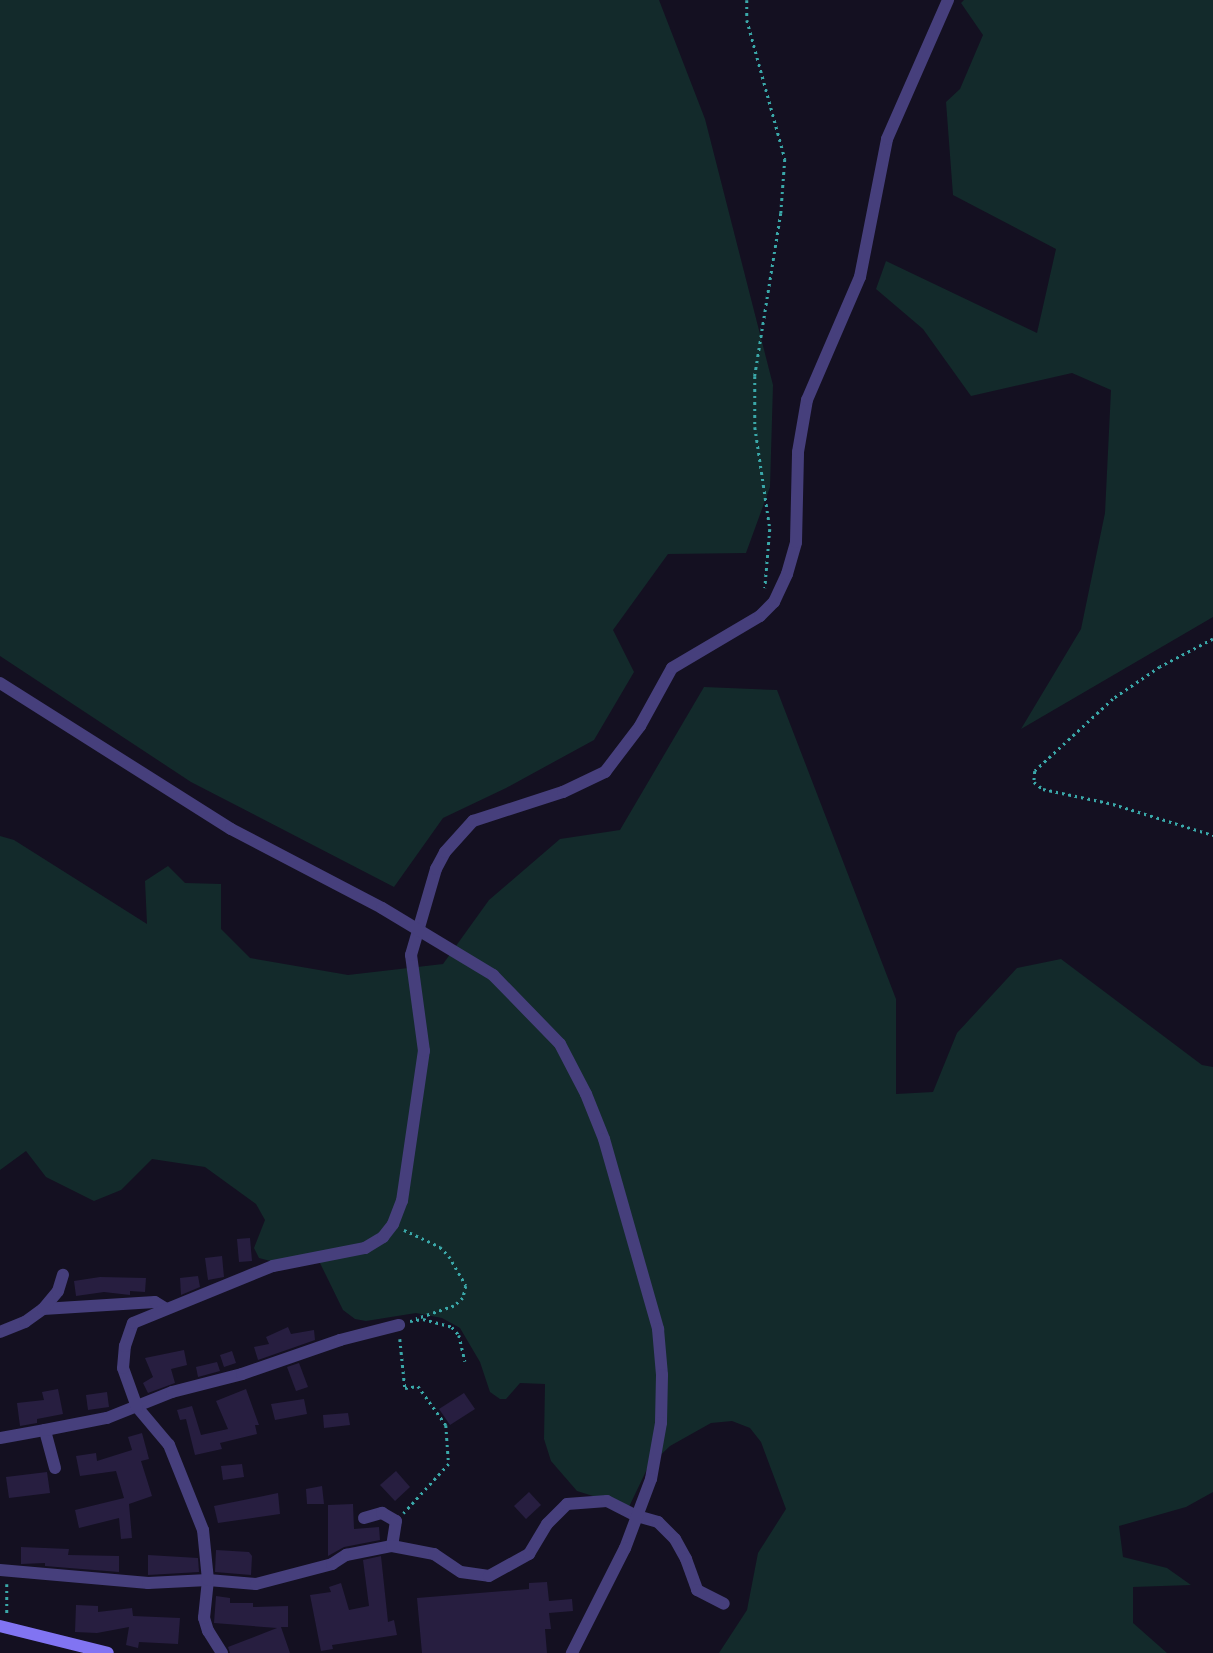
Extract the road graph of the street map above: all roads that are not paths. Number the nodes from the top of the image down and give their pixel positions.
1 (948, 0) edge
2 (0, 682) edge
3 (416, 930) junction
4 (63, 1274) dead end
5 (43, 1309) junction
6 (166, 1309) junction
7 (399, 1325) road end
8 (0, 1332) edge
9 (137, 1407) junction
10 (45, 1430) junction
11 (0, 1438) edge
12 (55, 1468) dead end
13 (637, 1516) junction
14 (364, 1518) dead end
15 (392, 1546) junction
16 (3, 1570) edge
17 (208, 1580) junction
18 (724, 1604) dead end
19 (4, 1627) edge
20 (106, 1653) edge
21 (222, 1653) edge
22 (572, 1653) edge

1 - 3 street
2 - 3 street
3 - 6 street
3 - 13 street
4 - 5 street
5 - 6 street
5 - 8 street
6 - 9 street
7 - 9 street
9 - 10 street
9 - 17 street
10 - 11 street
10 - 12 street
13 - 15 street
13 - 18 street
13 - 22 street
14 - 15 street
15 - 17 street
16 - 17 street
17 - 21 street
19 - 20 main road

